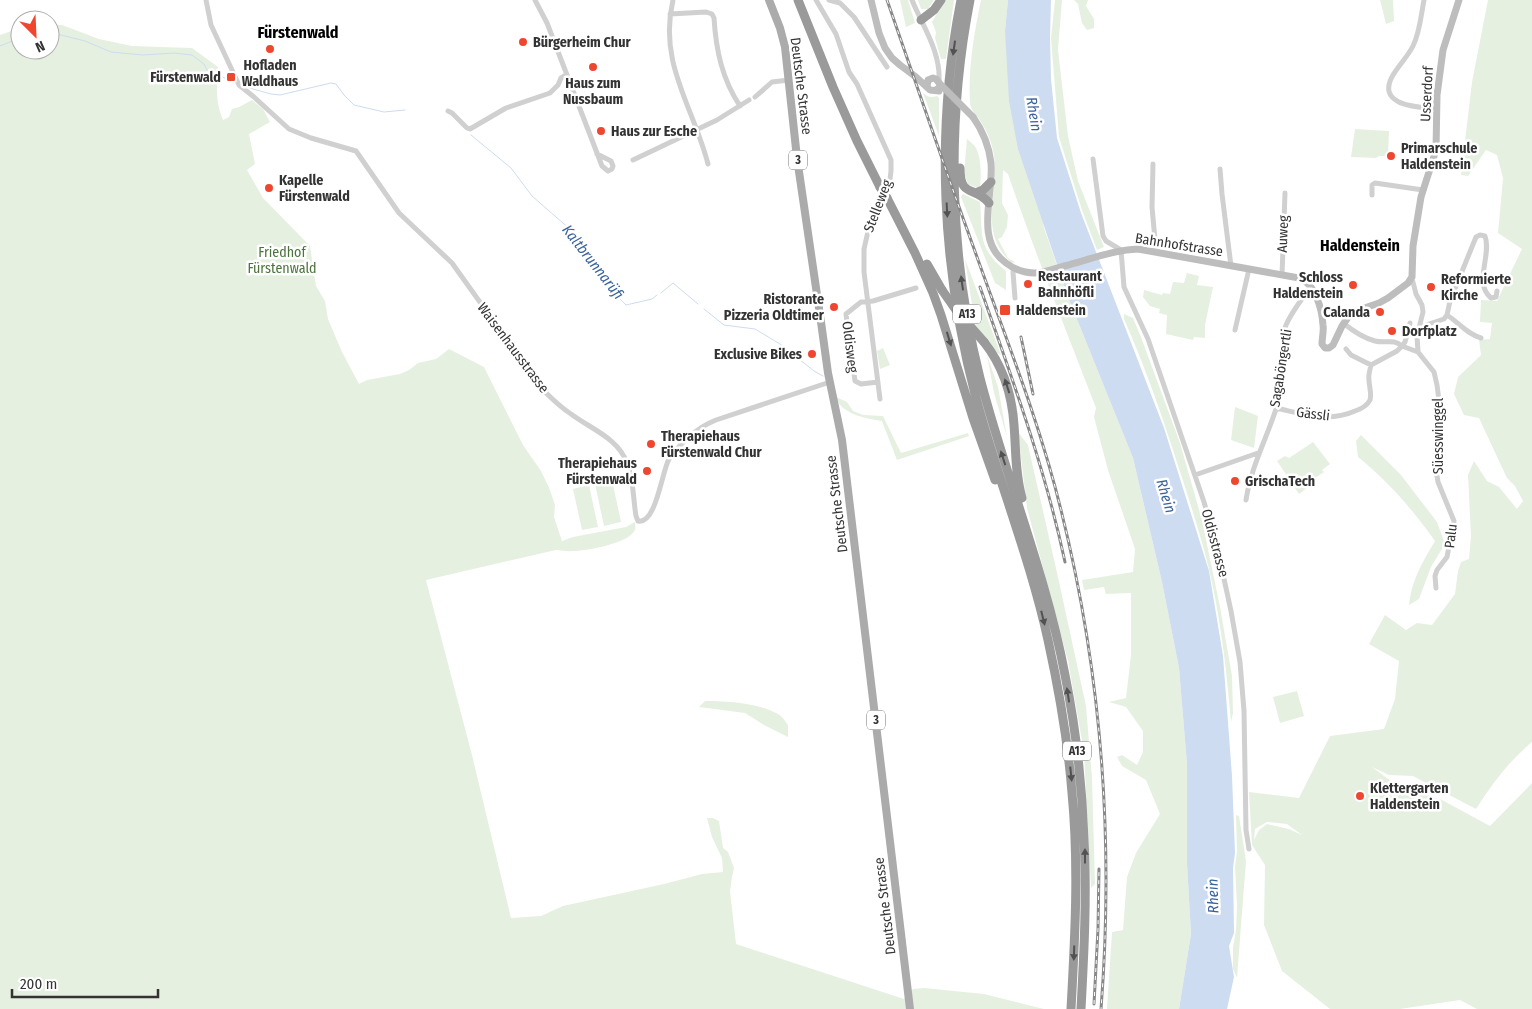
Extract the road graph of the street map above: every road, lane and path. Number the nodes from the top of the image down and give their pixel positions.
1 (206, 0) edge
2 (535, 0) edge
3 (673, 0) edge
4 (770, 0) edge
5 (796, 0) edge
6 (816, 0) edge
7 (829, 0) edge
8 (871, 0) edge
9 (912, 0) edge
10 (941, 0) edge
11 (962, 0) edge
12 (970, 0) edge
13 (1424, 0) edge
14 (1459, 0) edge
15 (670, 14) junction
16 (921, 20) junction
17 (960, 65) junction
18 (887, 67) dead end
19 (566, 74) junction
20 (916, 77) junction
21 (789, 80) junction
22 (937, 84) junction
23 (755, 97) dead end
24 (749, 100) dead end
25 (740, 106) junction
26 (1436, 109) junction
27 (448, 111) dead end
28 (697, 129) junction
29 (598, 154) dead end
30 (1093, 159) dead end
31 (633, 160) dead end
32 (708, 164) dead end
33 (1153, 164) dead end
34 (1220, 169) dead end
35 (990, 182) junction
36 (1423, 190) junction
37 (976, 193) junction
38 (1285, 193) dead end
39 (1372, 195) dead end
40 (988, 203) junction
41 (896, 214) junction
42 (1121, 250) junction
43 (1156, 252) junction
44 (1231, 266) junction
45 (1014, 268) junction
46 (1249, 269) junction
47 (1282, 275) junction
48 (1411, 280) junction
49 (1311, 286) junction
50 (916, 288) dead end
51 (1497, 292) dead end
52 (1015, 298) dead end
53 (868, 301) junction
54 (1447, 315) junction
55 (1343, 323) junction
56 (1410, 323) dead end
57 (1420, 327) junction
58 (1235, 330) dead end
59 (1481, 338) dead end
60 (1402, 346) junction
61 (1346, 349) dead end
62 (1418, 352) junction
63 (1371, 365) junction
64 (830, 382) junction
65 (878, 382) junction
66 (880, 399) dead end
67 (1276, 408) junction
68 (1258, 453) junction
69 (1195, 475) junction
70 (1438, 482) joint
71 (1246, 500) dead end
72 (1035, 554) junction
73 (1030, 571) junction
74 (1436, 588) dead end
75 (1248, 849) dead end
76 (910, 1009) edge
77 (1071, 1009) edge
78 (1081, 1009) edge

1 - 64 street, Waisenhausstrasse
2 - 19 street
3 - 15 street
4 - 21 main road, Deutsche Strasse / 3
5 - 41 highway, A13, bridge
6 - 53 street, Stelleweg
7 - 18 street
8 - 20 street
9 - 16 street
10 - 16 highway
11 -> 73 highway, A13
12 - 17 highway, A13
13 - 26 street
14 - 26 street, Usserdorf
15 - 25 street
15 - 28 street
16 - 22 street
17 - 37 highway, A13
72 -> 17 highway, A13
19 - 27 street
19 - 29 street
20 - 22 street
20 - 22 street
21 - 23 street
21 - 64 main road, Deutsche Strasse / 3
22 - 35 street, bridge
24 - 25 street
25 - 28 street
26 - 36 street, Usserdorf
28 - 31 street
28 - 32 street
30 - 42 street
33 - 43 street
34 - 44 street
35 - 37 highway
35 - 40 street
36 - 39 street
36 - 48 street, Usserdorf
37 - 40 highway, A13
38 - 47 street, Auweg
40 - 45 street
72 -> 41 highway, A13, bridge
41 -> 73 highway, A13
42 - 43 street, Bahnhofstrasse
42 - 45 street, Bahnhofstrasse
42 - 69 street, Oldisstrasse
43 - 44 street, Bahnhofstrasse
44 - 46 street, Bahnhofstrasse
45 - 52 street
46 - 47 street, Bahnhofstrasse
46 - 58 street
47 - 49 street, Bahnhofstrasse
48 - 55 street
48 - 57 street
49 - 55 street
49 - 67 street, Sagaböngertli
50 - 53 street
51 - 54 street
53 - 65 street, Stelleweg
53 - 65 street, Oldisweg
54 - 57 street
54 - 59 street
55 - 60 street
56 - 60 street
57 - 62 street
60 - 62 street
60 - 63 street
61 - 63 street
62 - 70 street, Süesswinggel
63 - 67 street, Gässli
64 - 76 main road, Deutsche Strasse / 3
65 - 66 street, Stelleweg
67 - 68 street, Sagaböngertli
68 - 69 street
68 - 71 street, Sagaböngertli
69 - 75 street, Oldisstrasse
70 - 74 street, Palu
78 -> 72 highway, A13
73 -> 77 highway, A13

